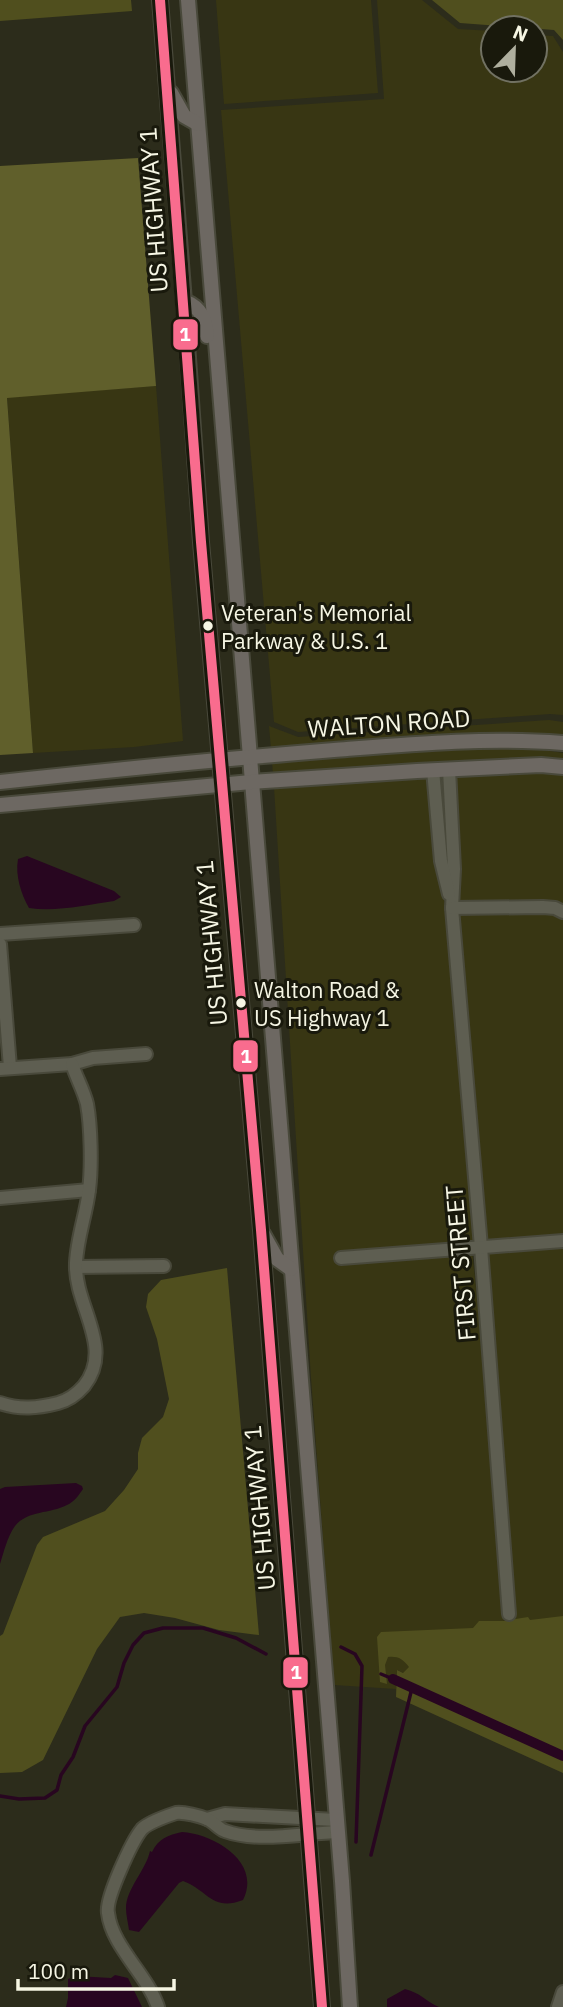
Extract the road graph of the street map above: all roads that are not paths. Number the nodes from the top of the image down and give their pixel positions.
1 (160, 0) edge
2 (188, 0) edge
3 (168, 86) junction
4 (198, 124) junction
5 (184, 301) junction
6 (216, 348) junction
7 (563, 743) edge
8 (249, 757) junction
9 (219, 759) junction
10 (563, 767) edge
11 (449, 769) junction
12 (433, 770) junction
13 (0, 782) edge
14 (251, 782) junction
15 (221, 786) junction
16 (0, 805) edge
17 (452, 908) junction
18 (563, 912) edge
19 (134, 925) dead end
20 (0, 934) edge
21 (0, 944) edge
22 (146, 1054) dead end
23 (72, 1064) junction
24 (5, 1068) edge
25 (89, 1190) junction
26 (0, 1198) edge
27 (261, 1230) junction
28 (563, 1241) edge
29 (481, 1247) junction
30 (341, 1258) dead end
31 (164, 1266) dead end
32 (76, 1268) junction
33 (291, 1269) junction
34 (0, 1403) edge
35 (509, 1614) dead end
36 (207, 1819) junction
37 (308, 1826) junction
38 (337, 1826) junction
39 (563, 1992) edge
40 (158, 2007) edge
41 (323, 2007) edge
42 (350, 2007) edge
43 (558, 2007) edge

1 - 3 main road, US HIGHWAY 1
2 - 4 main road, US HIGHWAY 1
3 - 4 main road
3 - 5 main road, US HIGHWAY 1
4 - 6 main road, US HIGHWAY 1
5 - 6 main road
5 - 9 main road, US HIGHWAY 1
6 - 8 main road, US HIGHWAY 1
7 - 8 main road, WALTON ROAD
8 - 9 main road, WALTON ROAD
8 - 14 main road, US HIGHWAY 1
9 - 13 main road, WALTON ROAD
9 - 15 main road, US HIGHWAY 1
10 - 11 main road, WALTON ROAD
11 - 12 main road, WALTON ROAD
11 - 17 street, FIRST STREET
12 - 14 main road, WALTON ROAD
12 - 17 street, FIRST STREET
14 - 15 main road, WALTON ROAD
14 - 33 main road, US HIGHWAY 1
15 - 16 main road, WALTON ROAD
15 - 27 main road, US HIGHWAY 1
17 - 18 street
17 - 29 street, FIRST STREET
19 - 20 street
21 - 24 street
22 - 23 street
23 - 24 street
23 - 25 street
25 - 26 street
25 - 32 street
27 - 33 main road
27 - 37 main road, US HIGHWAY 1
28 - 29 street
29 - 30 street
29 - 35 street, FIRST STREET
31 - 32 street
32 - 34 street
33 - 38 main road, US HIGHWAY 1
36 - 37 street
36 - 37 street
36 - 40 street
37 - 38 street
37 - 41 main road, US HIGHWAY 1
38 - 42 main road, US HIGHWAY 1
39 - 43 street

